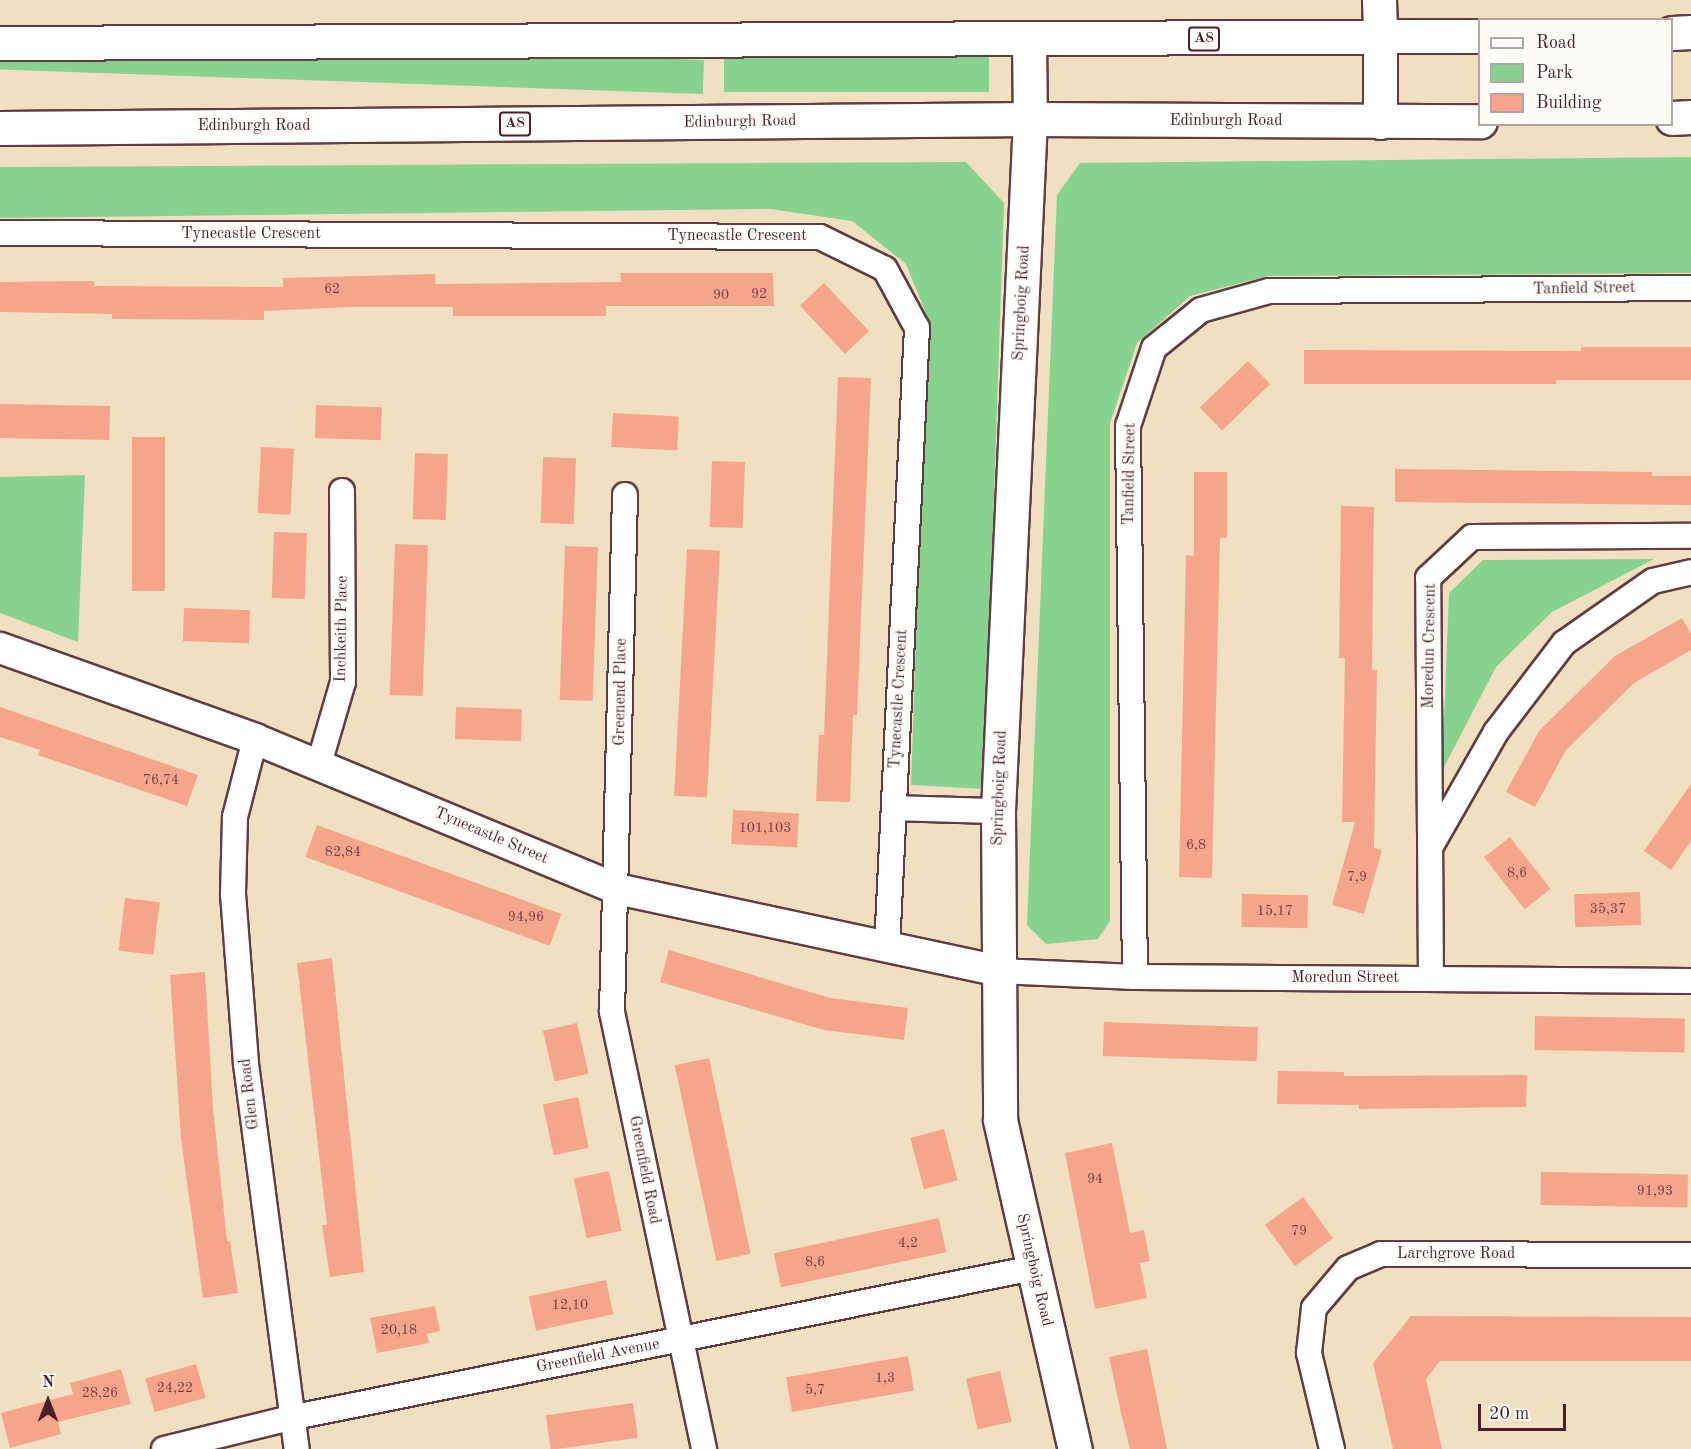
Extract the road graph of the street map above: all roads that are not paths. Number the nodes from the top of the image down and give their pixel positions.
1 (1379, 0) edge
2 (1691, 32) edge
3 (1673, 33) edge
4 (1478, 36) edge
5 (1380, 38) junction
6 (1029, 40) junction
7 (0, 43) edge
8 (1691, 117) edge
9 (1673, 118) edge
10 (1030, 119) junction
11 (1478, 121) edge
12 (1380, 122) junction
13 (0, 128) edge
14 (0, 233) edge
15 (1691, 288) edge
16 (342, 491) dead end
17 (625, 495) dead end
18 (1691, 536) edge
19 (1691, 572) edge
20 (0, 648) edge
21 (255, 739) junction
22 (318, 764) junction
23 (894, 808) junction
24 (998, 811) junction
25 (1430, 847) junction
26 (617, 889) junction
27 (887, 949) junction
28 (998, 971) junction
29 (1135, 977) junction
30 (1431, 979) junction
31 (1691, 981) edge
32 (1691, 1255) edge
33 (1033, 1268) junction
34 (679, 1340) junction
35 (290, 1418) junction
36 (164, 1449) edge
37 (297, 1449) edge
38 (704, 1449) edge
39 (1075, 1449) edge
40 (1332, 1449) edge

1 - 5 main road
2 - 3 main road
4 - 5 main road, A8
5 - 6 main road, A8
5 - 12 main road
6 - 7 main road, A8
6 - 10 main road, Springboig Road
8 - 9 main road
10 - 12 main road, Edinburgh Road / A8
10 - 13 main road, Edinburgh Road / A8
10 - 24 main road, Springboig Road
11 - 12 main road, Edinburgh Road / A8
14 - 23 street, Tynecastle Crescent
15 - 29 street, Tanfield Street
16 - 22 street, Inchkeith Place
17 - 26 street, Greenend Place
18 - 25 street, Moredun Crescent
19 - 25 street
20 - 21 street, Tynecastle Street
21 - 22 street, Tynecastle Street
21 - 35 street, Glen Road
22 - 26 street, Tynecastle Street
23 - 24 street
23 - 27 street, Tynecastle Crescent
24 - 28 main road, Springboig Road
25 - 30 street, Moredun Crescent
26 - 27 street, Tynecastle Street
26 - 34 street, Greenfield Road
27 - 28 street, Tynecastle Street
28 - 29 street, Moredun Street
28 - 33 main road, Springboig Road
29 - 30 street, Moredun Street
30 - 31 street, Moredun Street
32 - 40 street, Larchgrove Road
33 - 34 street, Greenfield Avenue
33 - 39 main road, Springboig Road
34 - 35 street, Greenfield Avenue
34 - 38 street, Greenfield Road
35 - 36 street, Greenfield Avenue
35 - 37 street, Glen Road

